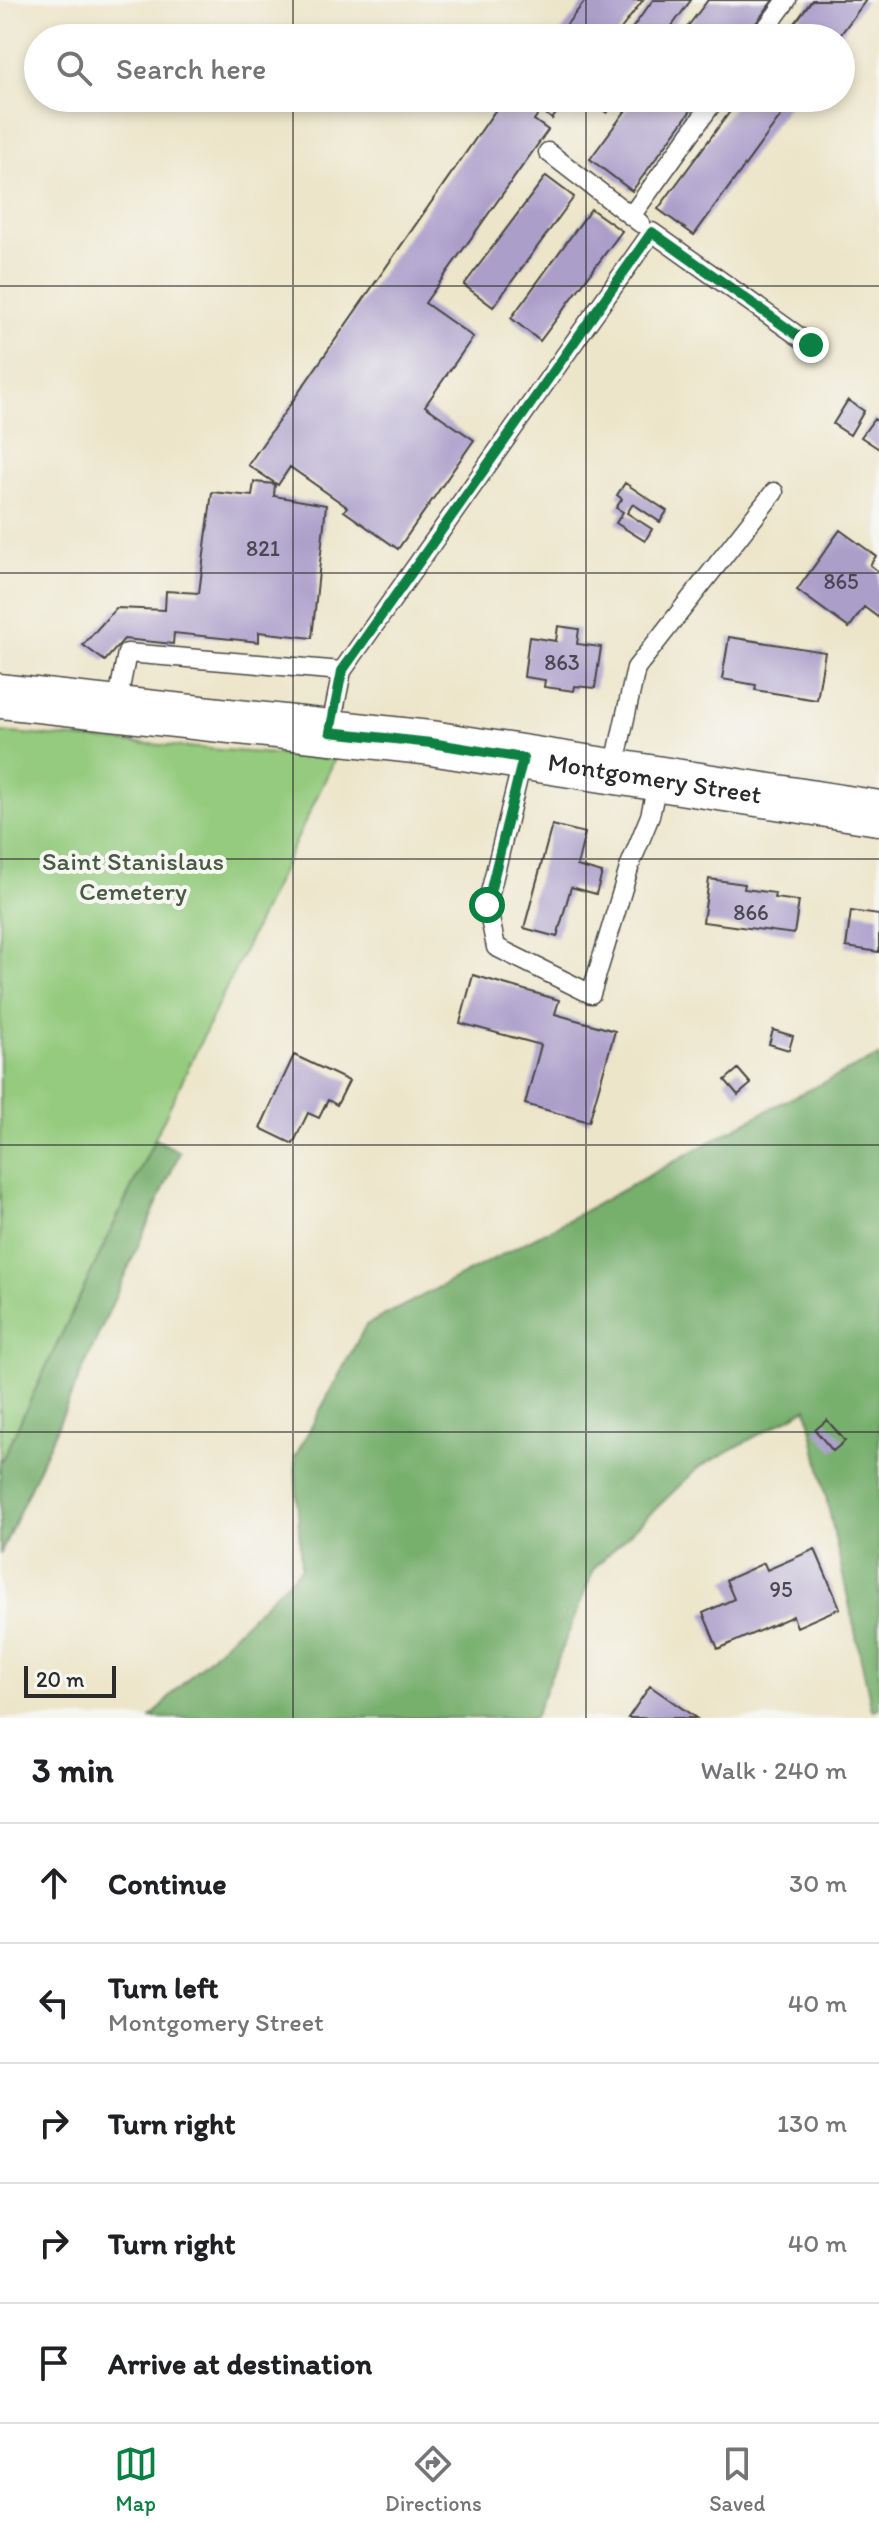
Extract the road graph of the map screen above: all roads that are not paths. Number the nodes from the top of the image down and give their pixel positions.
1 (787, 0) edge
2 (769, 24) edge
3 (706, 112) edge
4 (548, 152) dead end
5 (631, 216) junction
6 (652, 232) junction
7 (811, 345) dead end
8 (774, 492) dead end
9 (342, 671) junction
10 (0, 696) edge
11 (116, 709) junction
12 (330, 732) junction
13 (523, 758) junction
14 (613, 773) junction
15 (658, 780) junction
16 (879, 813) edge

1 - 2 lane
3 - 5 lane
4 - 5 lane
5 - 6 lane
6 - 7 lane
6 - 9 lane
8 - 14 lane
9 - 11 lane
9 - 12 lane
10 - 11 main road, Montgomery Street
11 - 12 main road, Montgomery Street
12 - 13 main road, Montgomery Street
13 - 14 main road, Montgomery Street
13 - 15 lane
14 - 15 main road, Montgomery Street
15 - 16 main road, Montgomery Street

